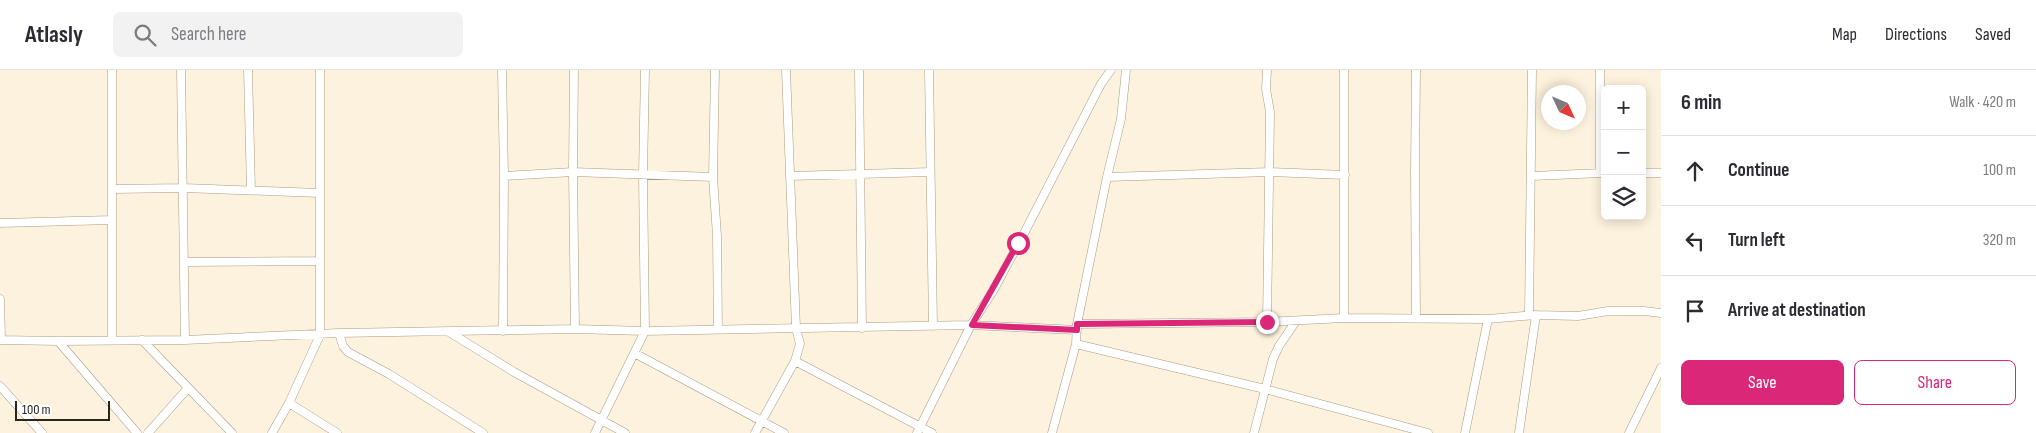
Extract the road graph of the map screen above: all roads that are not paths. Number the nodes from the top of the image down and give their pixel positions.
1 (112, 70) edge
2 (181, 70) edge
3 (248, 70) edge
4 (320, 70) edge
5 (502, 70) edge
6 (574, 70) edge
7 (645, 70) edge
8 (715, 70) edge
9 (786, 70) edge
10 (858, 70) edge
11 (929, 70) edge
12 (1111, 70) edge
13 (1126, 70) edge
14 (1267, 70) edge
15 (1344, 70) edge
16 (1416, 70) edge
17 (1532, 70) edge
18 (1600, 70) edge
19 (1601, 130) edge
20 (573, 172) junction
21 (930, 172) junction
22 (1270, 172) junction
23 (1601, 173) edge
24 (1646, 173) edge
25 (1661, 173) edge
26 (643, 175) junction
27 (859, 175) junction
28 (1345, 175) junction
29 (504, 176) junction
30 (790, 176) junction
31 (1532, 176) junction
32 (713, 177) junction
33 (1107, 177) junction
34 (184, 188) junction
35 (113, 189) junction
36 (251, 190) junction
37 (319, 193) junction
38 (112, 220) junction
39 (0, 223) edge
40 (320, 261) junction
41 (185, 262) junction
42 (0, 299) edge
43 (1661, 313) edge
44 (1532, 315) junction
45 (1344, 318) junction
46 (1416, 318) junction
47 (1488, 319) junction
48 (1296, 320) junction
49 (1267, 322) junction
50 (972, 325) junction
51 (933, 326) junction
52 (1077, 327) junction
53 (796, 328) junction
54 (862, 328) junction
55 (575, 329) junction
56 (718, 329) junction
57 (502, 331) junction
58 (645, 331) junction
59 (449, 332) junction
60 (339, 333) junction
61 (320, 335) junction
62 (0, 340) edge
63 (112, 340) junction
64 (142, 340) junction
65 (184, 340) junction
66 (58, 341) junction
67 (1076, 344) junction
68 (636, 354) junction
69 (795, 361) junction
70 (1661, 368) edge
71 (0, 386) edge
72 (188, 388) junction
73 (1266, 389) junction
74 (289, 403) junction
75 (602, 420) junction
76 (762, 420) junction
77 (919, 430) edge
78 (42, 433) edge
79 (137, 433) edge
80 (148, 433) edge
81 (232, 433) edge
82 (272, 433) edge
83 (337, 433) edge
84 (483, 433) edge
85 (595, 433) edge
86 (625, 433) edge
87 (755, 433) edge
88 (784, 433) edge
89 (932, 433) edge
90 (1052, 433) edge
91 (1254, 433) edge
92 (1428, 433) edge
93 (1465, 433) edge
94 (1519, 433) edge
95 (1629, 433) edge

1 - 35 street
2 - 34 street
3 - 36 street
4 - 37 street
5 - 29 street
6 - 20 street
7 - 26 street
8 - 32 street
9 - 30 street
10 - 27 street
11 - 21 street
12 - 50 street
13 - 33 street
14 - 22 street
15 - 28 street
16 - 46 street
17 - 31 street
18 - 19 street
20 - 26 street
20 - 29 street
20 - 55 street
21 - 27 street
21 - 51 street
22 - 28 street
22 - 33 street
22 - 49 street
23 - 31 street
24 - 25 street
26 - 32 street
26 - 58 street
27 - 30 street
27 - 54 street
28 - 45 street
29 - 57 street
30 - 53 street
31 - 44 street
32 - 56 street
33 - 52 street
34 - 35 street
34 - 36 street
34 - 41 street
35 - 38 street
36 - 37 street
37 - 40 street
38 - 39 street
38 - 63 street
40 - 41 street
40 - 61 street
41 - 65 street
42 - 62 street
43 - 44 street
44 - 47 street
44 - 94 street
45 - 46 street
45 - 48 street
46 - 47 street
47 - 93 street
48 - 49 street
48 - 73 street
49 - 52 street
50 - 51 street
50 - 52 street
50 - 77 street
51 - 54 street
52 - 67 street
53 - 54 street
53 - 56 street
53 - 69 street
55 - 57 street
55 - 58 street
56 - 58 street
57 - 59 street
58 - 68 street
59 - 60 street
59 - 75 street
60 - 61 street
60 - 84 street
61 - 65 street
61 - 74 street
62 - 66 street
63 - 64 street
63 - 66 street
64 - 65 street
64 - 72 street
66 - 79 street
67 - 73 street
67 - 90 street
68 - 75 street
68 - 76 street
69 - 76 street
69 - 77 street
70 - 95 street
71 - 78 street
72 - 80 street
72 - 81 street
73 - 91 street
73 - 92 street
74 - 82 street
74 - 83 street
75 - 85 street
75 - 86 street
76 - 87 street
76 - 88 street
77 - 89 street

